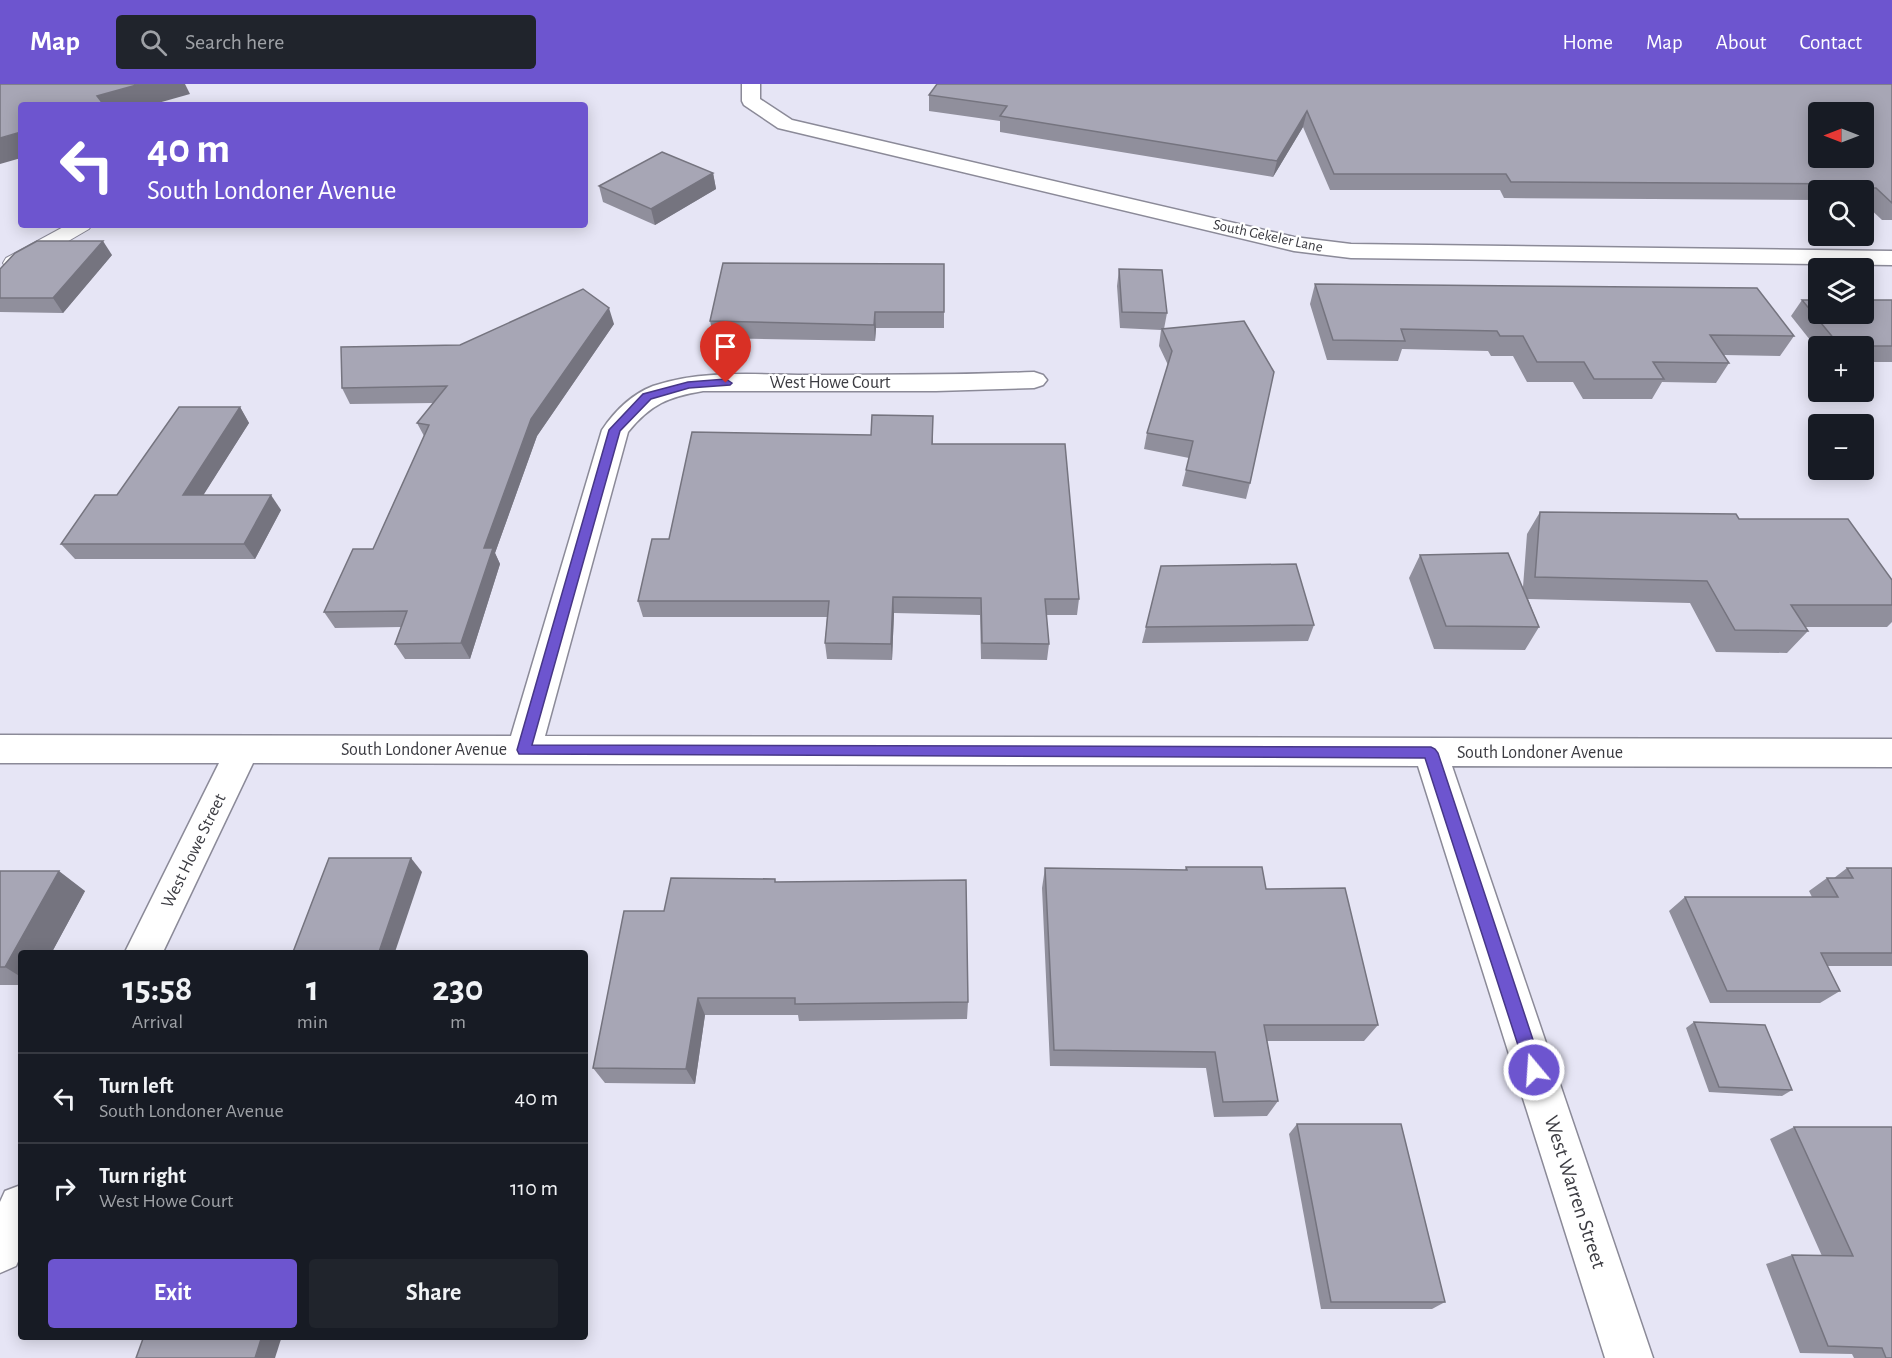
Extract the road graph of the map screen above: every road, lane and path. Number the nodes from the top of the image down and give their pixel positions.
1 (751, 84) edge
2 (77, 228) edge
3 (1892, 258) edge
4 (2, 269) edge
5 (1034, 380) dead end
6 (0, 749) edge
7 (243, 749) junction
8 (524, 750) junction
9 (1431, 753) junction
10 (1892, 753) edge
11 (145, 950) edge
12 (18, 1213) edge
13 (0, 1250) edge
14 (1629, 1358) edge

1 - 3 street, South Gekeler Lane
2 - 4 lane
5 - 8 street, West Howe Court
6 - 7 street, South Londoner Avenue
7 - 8 street, South Londoner Avenue
7 - 11 street, West Howe Street
8 - 9 street, South Londoner Avenue
9 - 10 street, South Londoner Avenue
9 - 14 street, West Warren Street
12 - 13 street

